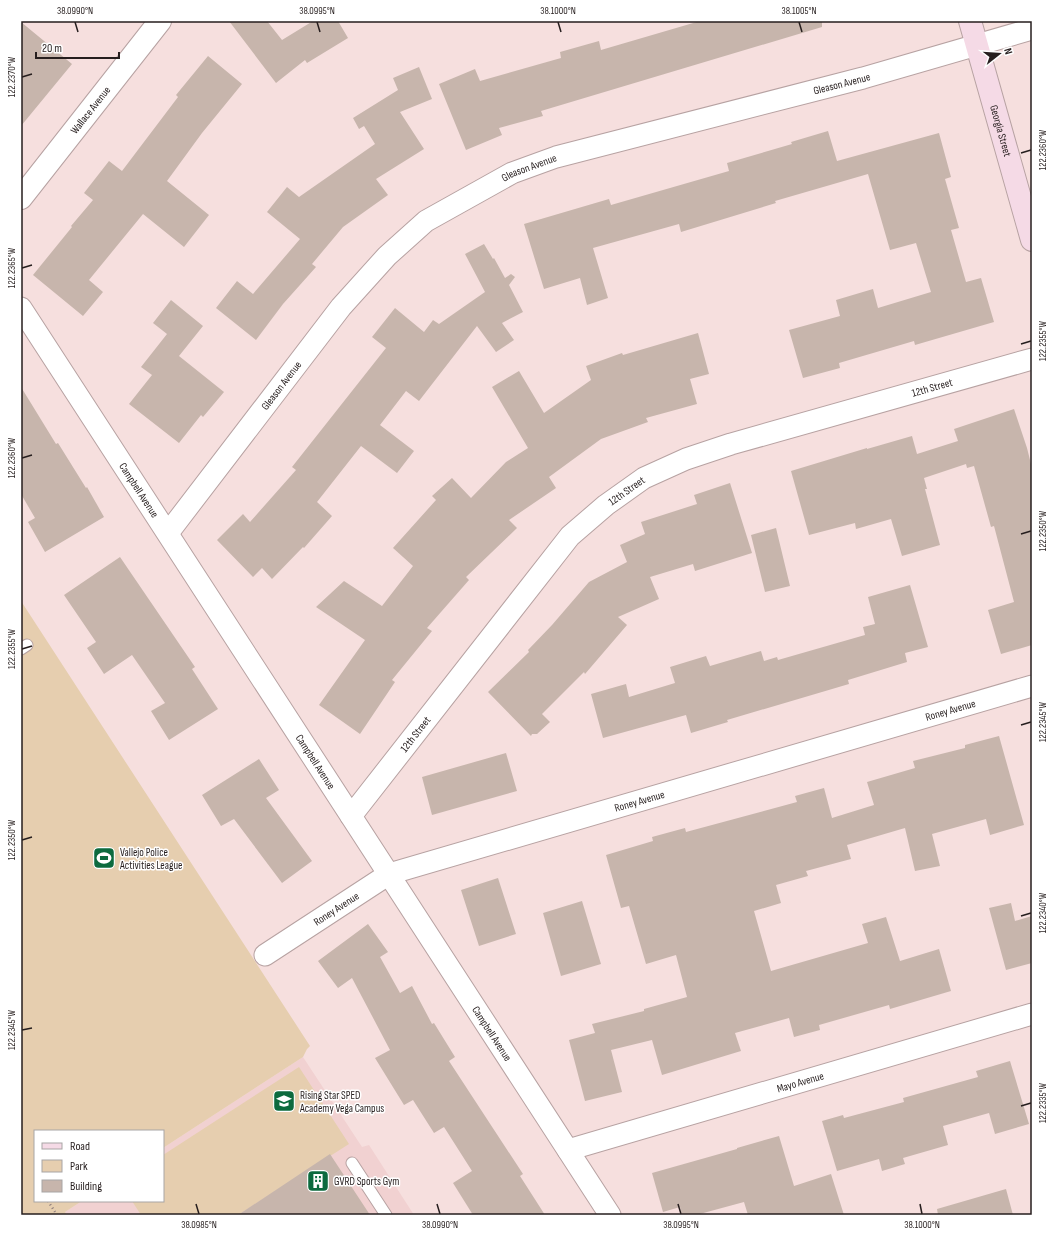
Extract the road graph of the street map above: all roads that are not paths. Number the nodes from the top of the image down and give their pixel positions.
1 (160, 21) edge
2 (970, 21) edge
3 (1032, 29) edge
4 (977, 45) junction
5 (23, 191) edge
6 (1032, 240) edge
7 (21, 308) edge
8 (1032, 359) edge
9 (168, 533) junction
10 (1032, 686) edge
11 (351, 816) junction
12 (389, 874) junction
13 (265, 955) dead end
14 (1032, 1014) edge
15 (568, 1150) junction
16 (352, 1163) dead end
17 (386, 1215) edge
18 (610, 1215) edge

1 - 5 street, Wallace Avenue
2 - 4 main road, Georgia Street
3 - 4 street, Gleason Avenue
4 - 6 main road, Georgia Street
4 - 9 street, Gleason Avenue
7 - 9 street, Campbell Avenue
8 - 11 street, 12th Street
9 - 11 street, Campbell Avenue
10 - 12 street, Roney Avenue
11 - 12 street, Campbell Avenue
12 - 13 street, Roney Avenue
12 - 15 street, Campbell Avenue
14 - 15 street, Mayo Avenue
15 - 18 street, Campbell Avenue
16 - 17 lane

